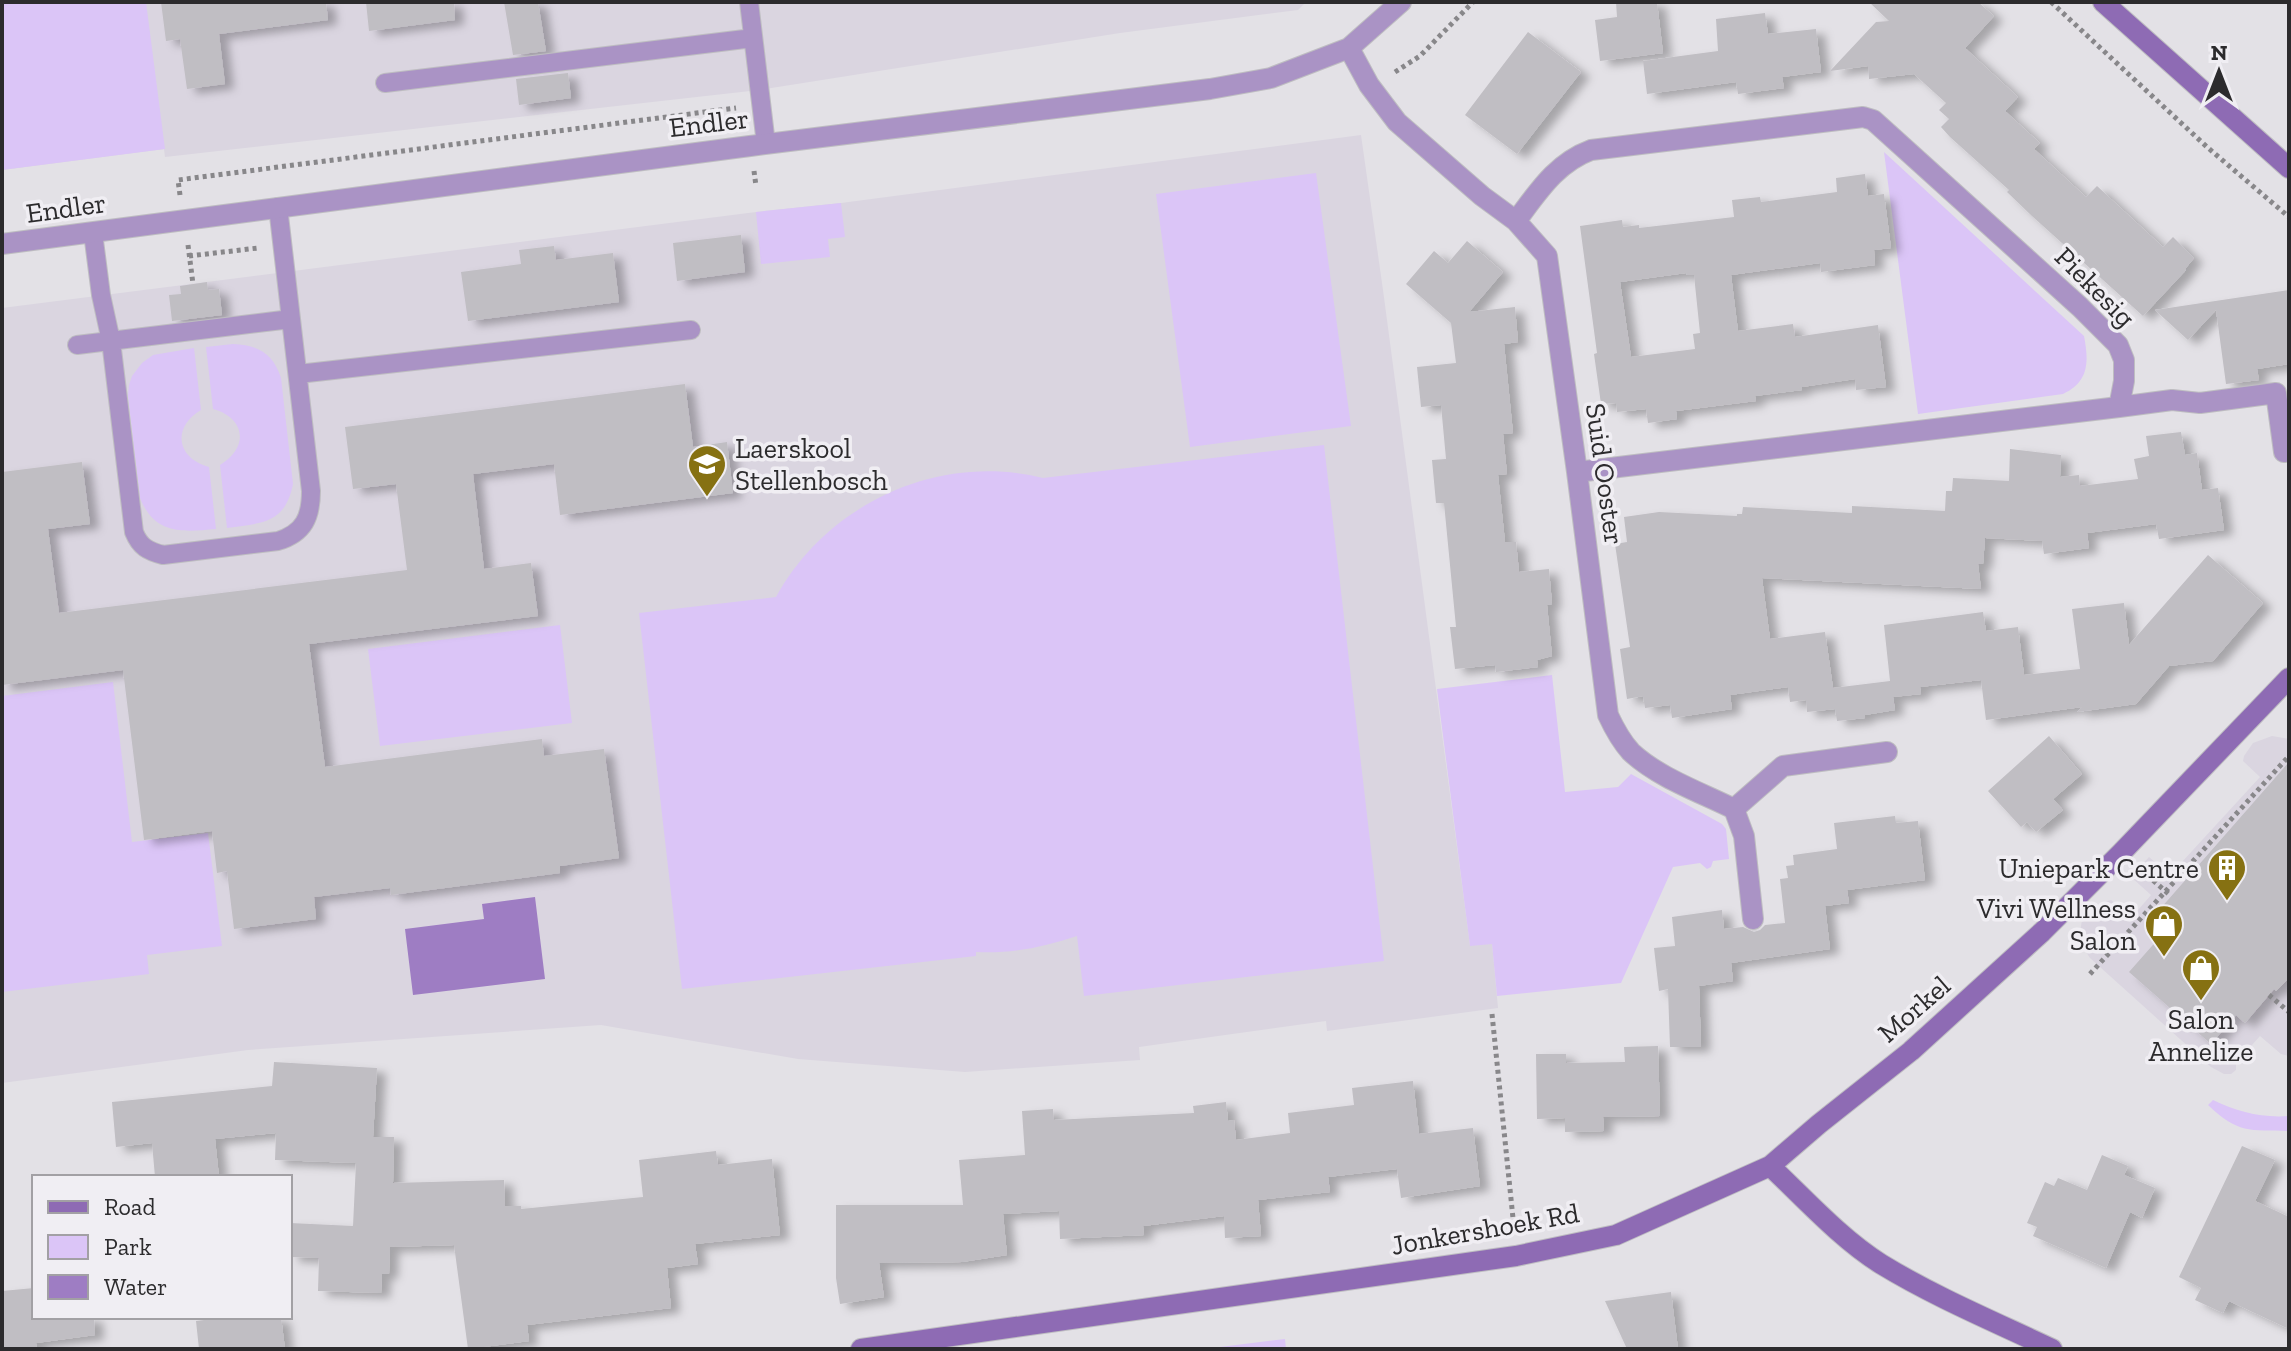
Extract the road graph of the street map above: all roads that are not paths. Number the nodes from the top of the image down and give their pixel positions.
1 (749, 2) edge
2 (1401, 2) edge
3 (2103, 2) edge
4 (753, 38) junction
5 (1349, 48) junction
6 (385, 83) dead end
7 (766, 144) junction
8 (2289, 168) edge
9 (278, 207) junction
10 (1516, 221) junction
11 (93, 233) junction
12 (2, 244) edge
13 (291, 319) junction
14 (691, 330) dead end
15 (111, 341) junction
16 (77, 345) dead end
17 (298, 374) junction
18 (2119, 407) junction
19 (2284, 452) dead end
20 (1577, 472) junction
21 (2289, 678) edge
22 (1887, 752) dead end
23 (1734, 809) junction
24 (1753, 919) dead end
25 (1770, 1166) junction
26 (861, 1349) edge
27 (2052, 1349) edge

1 - 4 lane
2 - 5 street, Endler
3 - 8 street
4 - 6 lane
4 - 7 lane
5 - 7 street, Endler
5 - 10 street, Suid Ooster
7 - 9 street, Endler
9 - 11 street, Endler
9 - 13 lane
10 - 18 street, Piekesig
10 - 20 street, Suid Ooster
11 - 12 street, Endler
11 - 15 lane
13 - 15 lane
13 - 17 lane
14 - 17 lane
15 - 16 lane
15 - 17 lane
18 - 19 street
18 - 20 street
20 - 23 street, Suid Ooster
21 - 25 street, Morkel
22 - 23 street
23 - 24 street
25 - 26 street, Jonkershoek Rd
25 - 27 street

